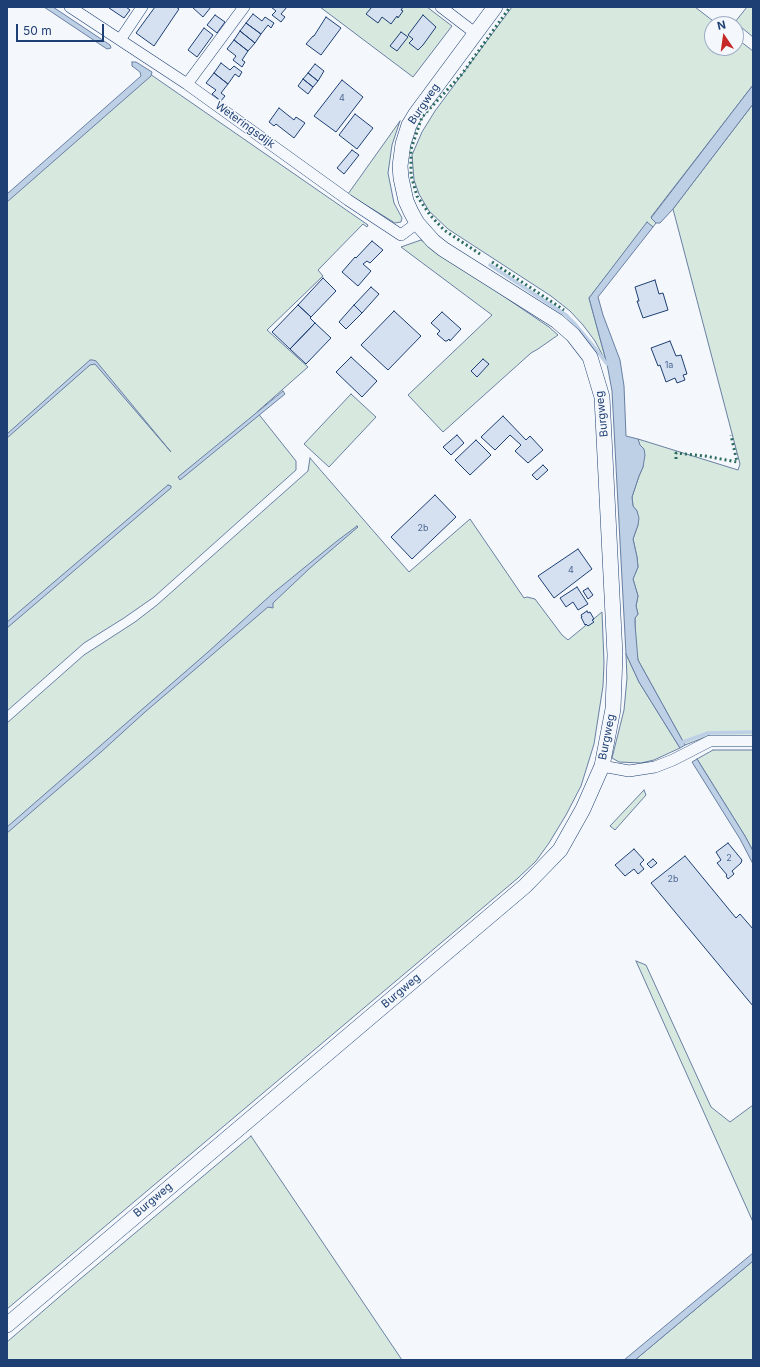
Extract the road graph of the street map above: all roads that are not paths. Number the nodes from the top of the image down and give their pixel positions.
1 (70, 7) edge
2 (142, 7) edge
3 (244, 7) edge
4 (441, 7) edge
5 (495, 7) edge
6 (475, 33) junction
7 (120, 40) junction
8 (187, 84) junction
9 (417, 223) junction
10 (753, 741) edge
11 (602, 766) junction
12 (7, 1325) edge

1 - 7 street, Weteringsdijk
2 - 7 street
3 - 8 street
4 - 6 street
5 - 6 main road, Burgweg
6 - 9 main road, Burgweg
7 - 8 street, Weteringsdijk
8 - 9 street, Weteringsdijk
9 - 11 main road, Burgweg
10 - 11 street
11 - 12 main road, Burgweg

